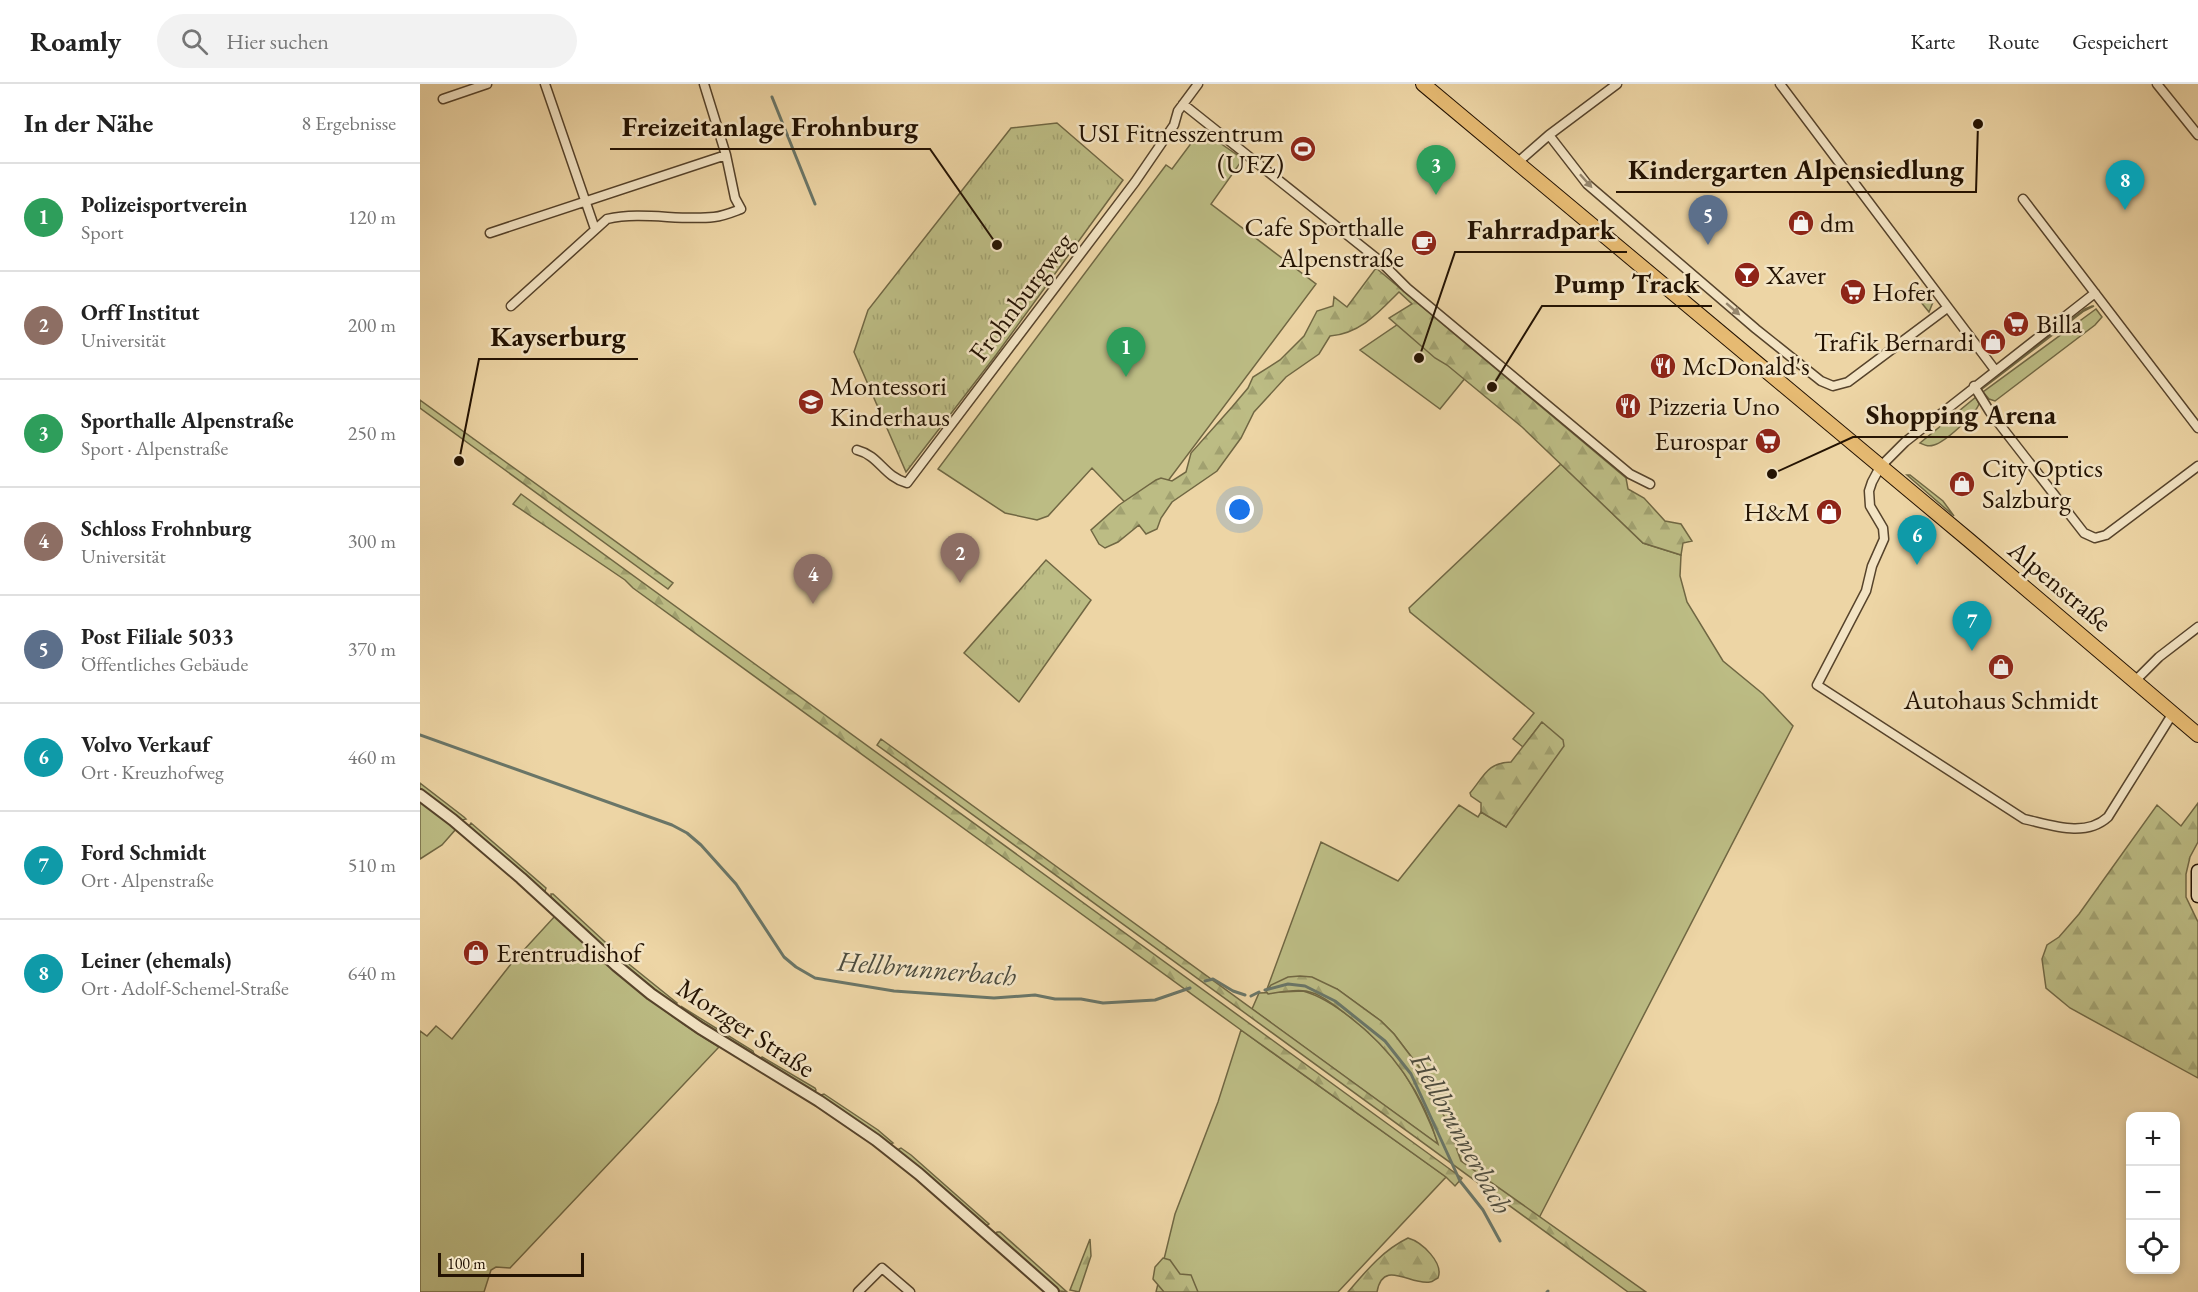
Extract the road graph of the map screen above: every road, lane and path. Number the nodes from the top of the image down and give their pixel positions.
1 (487, 84) edge
2 (545, 84) edge
3 (704, 84) edge
4 (1198, 84) edge
5 (1423, 84) edge
6 (1617, 84) edge
7 (1780, 84) edge
8 (2157, 84) edge
9 (443, 99) dead end
10 (1183, 104) junction
11 (1549, 135) junction
12 (2198, 135) edge
13 (726, 155) junction
14 (1517, 163) junction
15 (2023, 199) dead end
16 (585, 201) junction
17 (595, 229) junction
18 (490, 233) dead end
19 (2095, 293) junction
20 (511, 306) dead end
21 (1947, 308) junction
22 (1995, 370) junction
23 (1974, 386) junction
24 (2198, 428) edge
25 (858, 450) dead end
26 (2198, 466) edge
27 (1880, 467) junction
28 (1650, 484) dead end
29 (2198, 627) edge
30 (2135, 681) junction
31 (2174, 713) junction
32 (2198, 734) edge
33 (420, 795) edge
34 (2198, 871) edge
35 (2198, 896) edge
36 (858, 1292) edge
37 (910, 1292) edge
38 (1053, 1292) edge

1 - 9 street
2 - 16 street
3 - 13 street
4 - 10 street, Frohnburgweg
5 - 14 main road, Alpenstraße
6 - 11 street
7 - 21 street
8 - 12 street
10 - 25 street, Frohnburgweg
10 - 28 street
11 - 14 street
11 -> 21 street
13 - 16 street
13 - 17 street
14 - 27 main road, Alpenstraße
15 - 19 street
16 - 17 street
16 - 18 street
17 - 20 street
19 - 22 street
19 - 24 street
21 - 22 street
22 - 23 street
23 - 26 street
23 - 27 street
27 - 30 main road, Alpenstraße
27 - 31 street
29 - 30 street
30 - 31 main road, Alpenstraße
31 - 32 main road, Alpenstraße
33 - 38 street, Morzger Straße
34 - 35 main road
36 - 37 street

